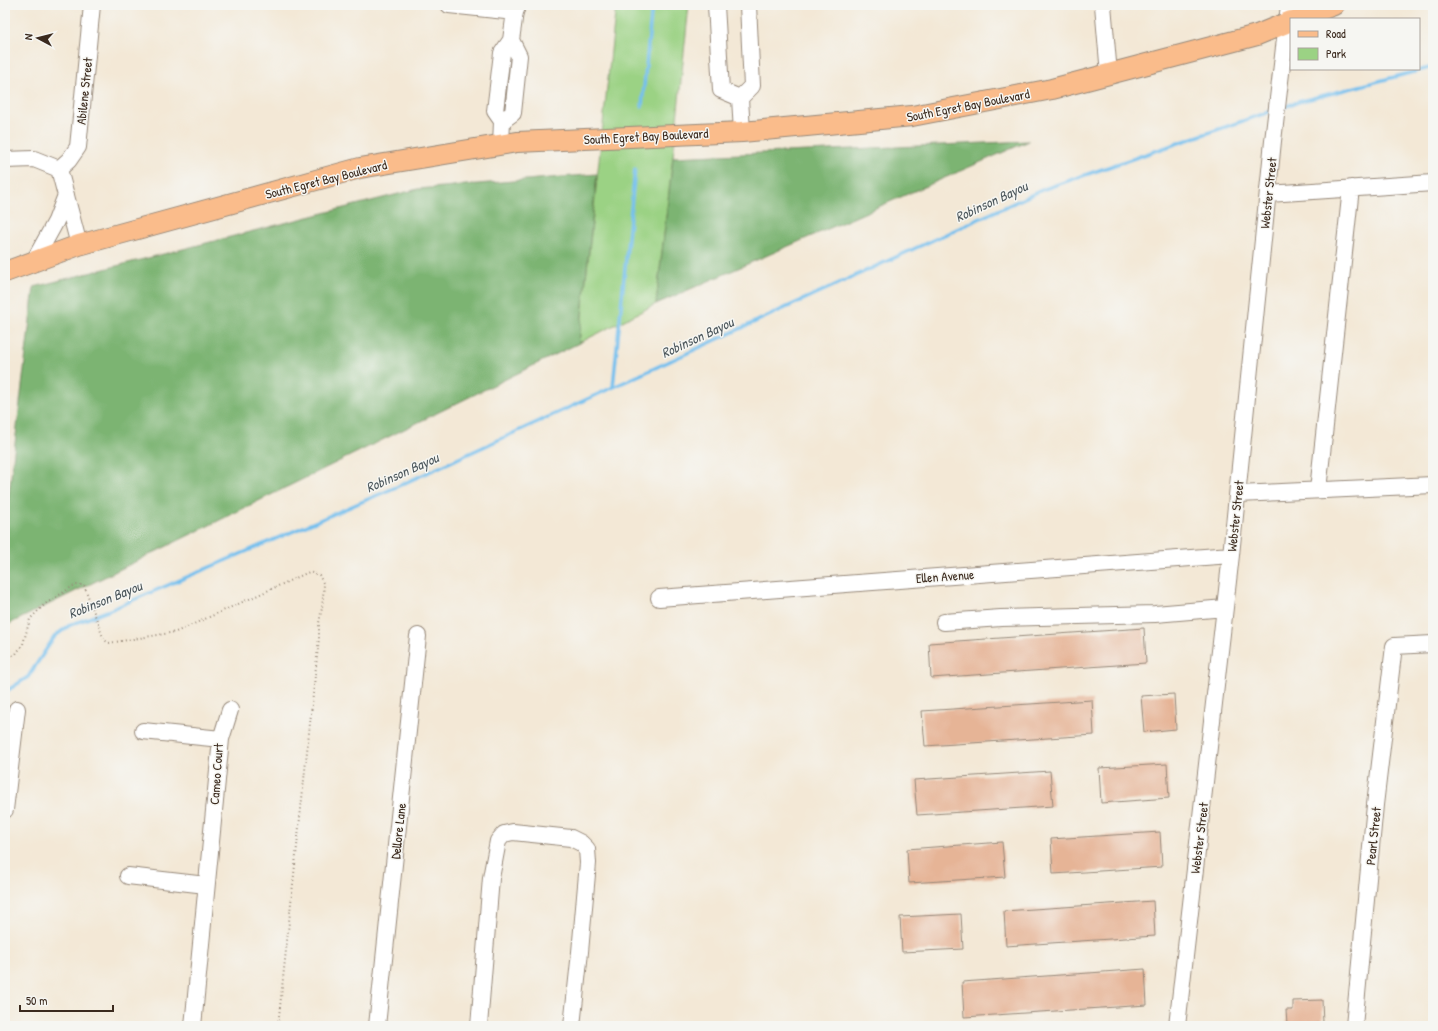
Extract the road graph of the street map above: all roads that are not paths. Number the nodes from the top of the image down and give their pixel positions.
1 (92, 5) edge
2 (449, 5) edge
3 (716, 5) edge
4 (748, 5) edge
5 (1103, 5) edge
6 (1334, 5) edge
7 (516, 9) edge
8 (1291, 17) edge
9 (1290, 22) edge
10 (1110, 74) junction
11 (740, 98) junction
12 (742, 132) junction
13 (501, 145) junction
14 (5, 160) edge
15 (59, 169) junction
16 (1433, 183) edge
17 (1351, 188) junction
18 (1268, 194) junction
19 (66, 195) junction
20 (79, 245) junction
21 (34, 261) junction
22 (5, 272) edge
23 (1433, 485) edge
24 (1318, 490) junction
25 (1238, 494) junction
26 (1231, 555) junction
27 (659, 598) dead end
28 (1225, 608) junction
29 (944, 622) dead end
30 (418, 636) dead end
31 (1433, 644) edge
32 (17, 709) dead end
33 (230, 710) dead end
34 (143, 731) dead end
35 (221, 739) junction
36 (5, 810) edge
37 (128, 876) dead end
38 (206, 885) junction
39 (193, 1026) edge
40 (377, 1026) edge
41 (479, 1026) edge
42 (572, 1026) edge
43 (1177, 1026) edge
44 (1354, 1026) edge

1 - 15 street, Abilene Street
2 - 7 street
3 - 11 street
4 - 11 street
5 - 10 street
6 - 8 main road, South Egret Bay Boulevard
7 - 13 street
8 - 10 main road, South Egret Bay Boulevard
9 - 18 street, Webster Street
10 - 12 main road, South Egret Bay Boulevard
11 - 12 street
12 - 13 main road, South Egret Bay Boulevard
13 - 20 main road, South Egret Bay Boulevard
14 - 15 street
15 - 19 street
16 - 17 street
17 - 18 street
17 - 24 street
18 - 25 street, Webster Street
19 - 20 street
19 - 21 street
20 - 21 main road, South Egret Bay Boulevard
21 - 22 main road, South Egret Bay Boulevard
23 - 24 street
24 - 25 street
25 - 26 street, Webster Street
26 - 27 street, Ellen Avenue
26 - 28 street, Webster Street
28 - 29 street
28 - 43 street, Webster Street
30 - 40 street, Dellore Lane
31 - 44 street, Pearl Street
32 - 36 street
33 - 35 street
34 - 35 street, Cameo Court
35 - 38 street, Cameo Court
37 - 38 street
38 - 39 street, Cameo Court
41 - 42 street

